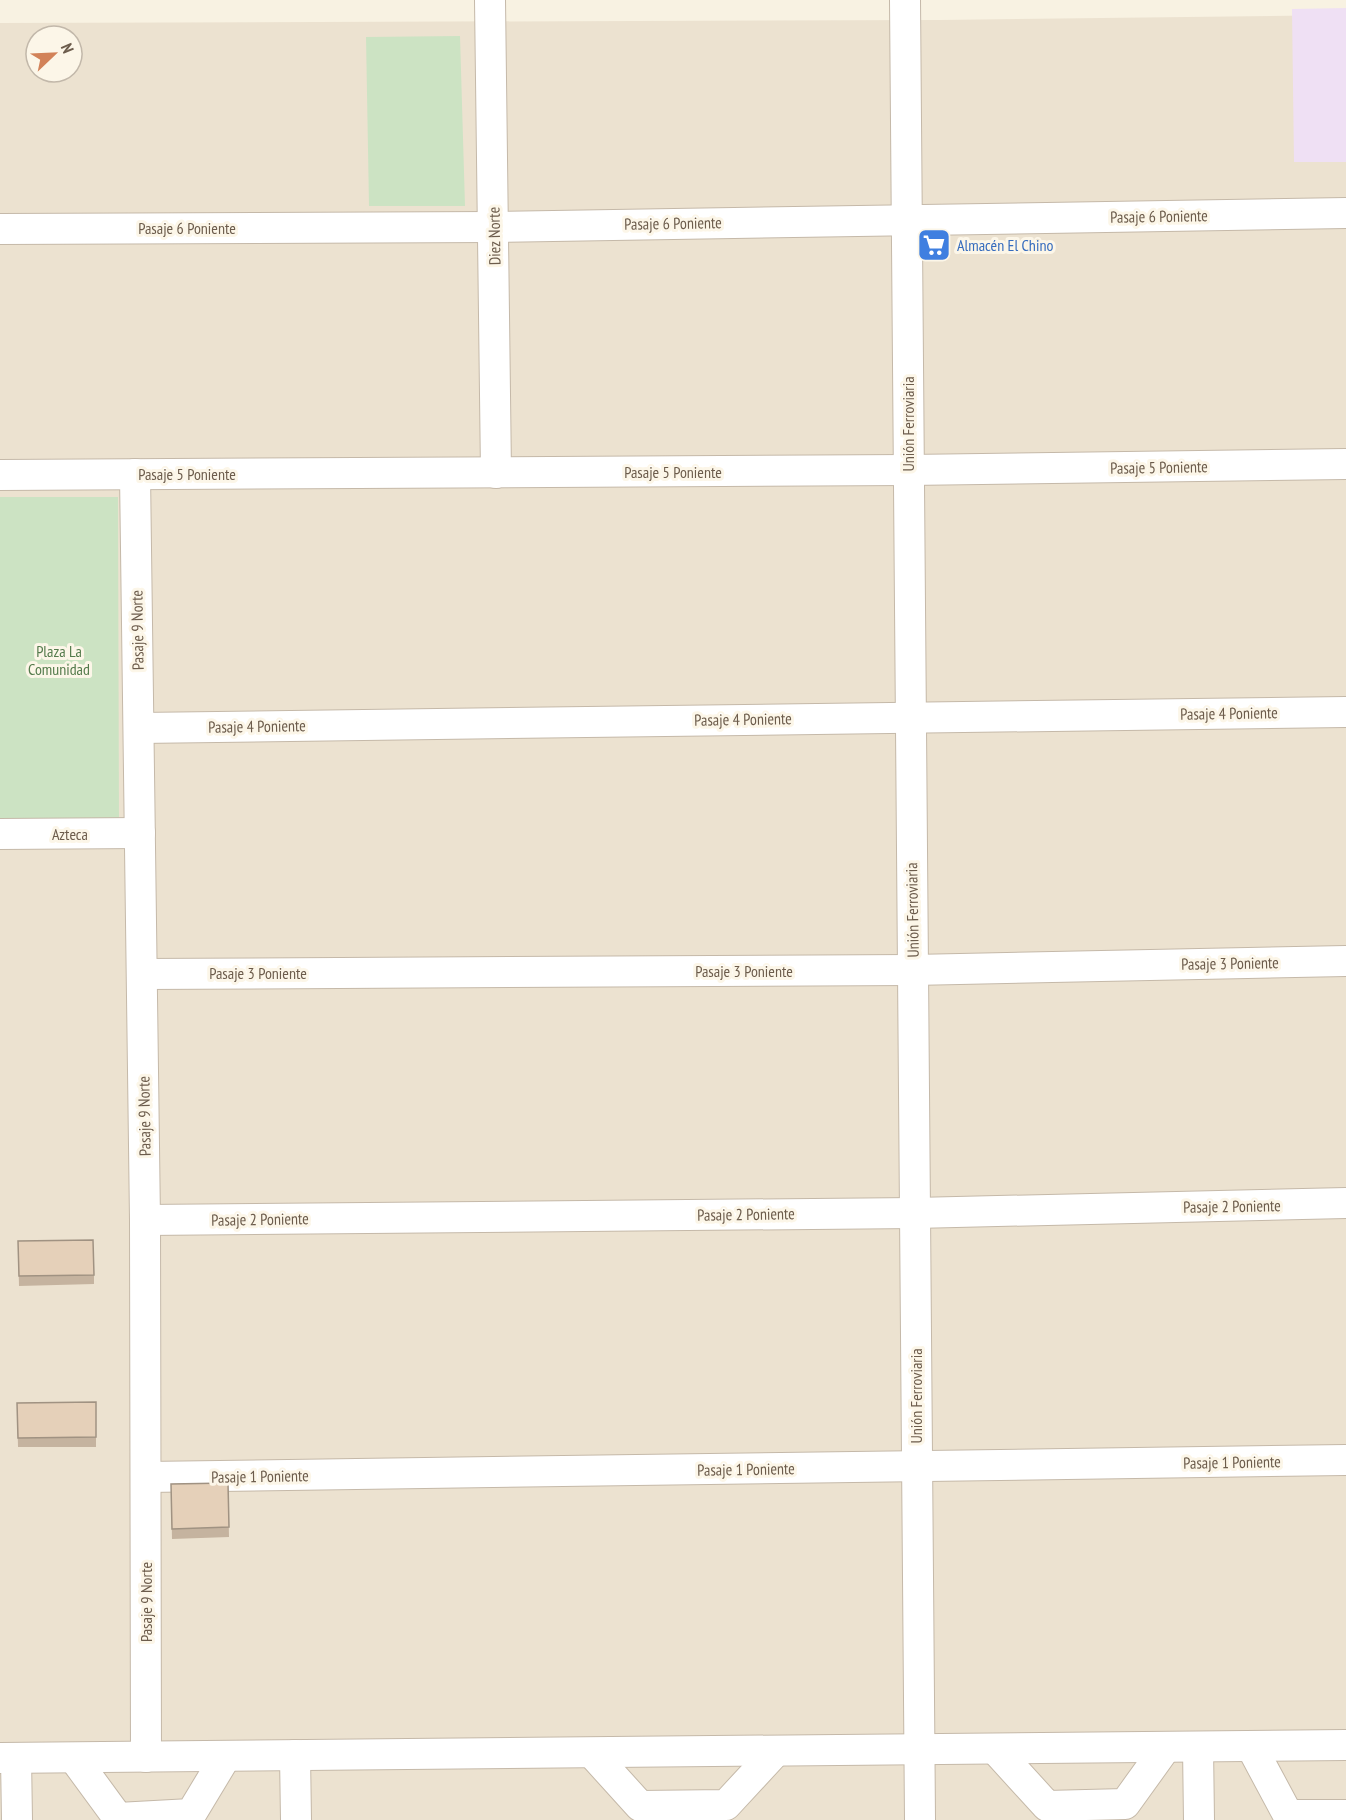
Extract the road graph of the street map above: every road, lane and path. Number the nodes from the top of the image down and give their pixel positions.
1 (490, 0) edge
2 (905, 0) edge
3 (1346, 213) edge
4 (907, 219) junction
5 (494, 227) junction
6 (0, 229) edge
7 (1346, 464) edge
8 (909, 470) junction
9 (496, 472) junction
10 (135, 474) junction
11 (0, 475) edge
12 (1346, 712) edge
13 (911, 716) junction
14 (139, 728) junction
15 (140, 833) junction
16 (0, 834) edge
17 (1346, 961) edge
18 (913, 970) junction
19 (142, 974) junction
20 (1346, 1203) edge
21 (915, 1213) junction
22 (145, 1220) junction
23 (1346, 1460) edge
24 (917, 1467) junction
25 (147, 1477) junction
26 (1346, 1745) edge
27 (1251, 1746) junction
28 (1166, 1747) junction
29 (1198, 1747) junction
30 (919, 1749) junction
31 (995, 1749) junction
32 (776, 1751) junction
33 (592, 1753) junction
34 (295, 1755) junction
35 (226, 1756) junction
36 (146, 1757) junction
37 (8, 1758) edge
38 (74, 1758) junction
39 (1346, 1815) edge
40 (17, 1820) edge
41 (296, 1820) edge
42 (920, 1820) edge
43 (1199, 1820) edge

1 - 5 street, Diez Norte
2 - 4 street, Unión Ferroviaria
3 - 4 street, Pasaje 6 Poniente
4 - 5 street, Pasaje 6 Poniente
4 - 8 street, Unión Ferroviaria
5 - 6 street, Pasaje 6 Poniente
5 - 9 street, Diez Norte
7 - 8 street, Pasaje 5 Poniente
8 - 9 street, Pasaje 5 Poniente
8 - 13 street, Unión Ferroviaria
9 - 10 street, Pasaje 5 Poniente
10 - 11 street, Pasaje 5 Poniente
10 - 14 street, Pasaje 9 Norte
12 - 13 street, Pasaje 4 Poniente
13 - 14 street, Pasaje 4 Poniente
13 - 18 street, Unión Ferroviaria
14 - 15 street, Pasaje 9 Norte
15 - 16 street, Azteca
15 - 19 street, Pasaje 9 Norte
17 - 18 street, Pasaje 3 Poniente
18 - 19 street, Pasaje 3 Poniente
18 - 21 street, Unión Ferroviaria
19 - 22 street, Pasaje 9 Norte
20 - 21 street, Pasaje 2 Poniente
21 - 22 street, Pasaje 2 Poniente
21 - 24 street, Unión Ferroviaria
22 - 25 street, Pasaje 9 Norte
23 - 24 street, Pasaje 1 Poniente
24 - 25 street, Pasaje 1 Poniente
24 - 30 street, Unión Ferroviaria
25 - 36 street, Pasaje 9 Norte
26 - 27 street
27 - 29 street
27 - 39 street
28 - 29 street
28 - 31 street
28 - 31 street
29 - 43 street
30 - 31 street
30 - 32 street
30 - 42 street, Unión Ferroviaria
32 - 33 street
32 - 33 street
33 - 34 street
34 - 35 street
34 - 41 street
35 - 36 street
35 - 38 street
36 - 38 street
37 - 38 street
37 - 40 street

